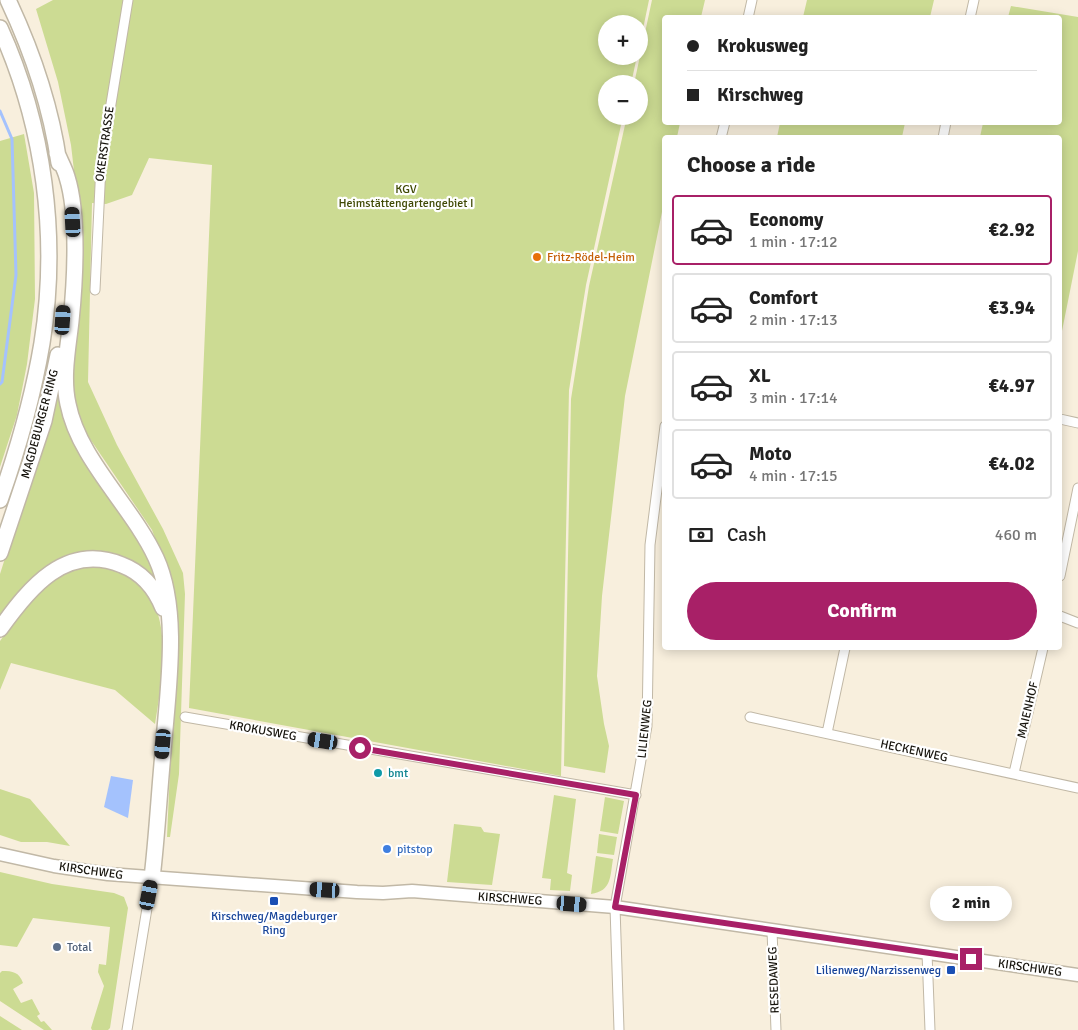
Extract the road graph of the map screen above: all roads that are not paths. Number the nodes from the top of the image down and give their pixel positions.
1 (8, 0) edge
2 (128, 0) edge
3 (752, 0) edge
4 (974, 0) edge
5 (749, 15) edge
6 (971, 15) edge
7 (0, 28) edge
8 (57, 153) junction
9 (95, 290) dead end
10 (1062, 419) edge
11 (1078, 423) edge
12 (662, 450) edge
13 (1078, 488) edge
14 (0, 500) edge
15 (0, 553) edge
16 (1062, 566) edge
17 (1062, 617) edge
18 (1078, 622) edge
19 (0, 629) edge
20 (170, 629) junction
21 (845, 650) edge
22 (1043, 650) edge
23 (750, 716) dead end
24 (185, 717) dead end
25 (827, 733) junction
26 (1014, 773) junction
27 (1078, 788) edge
28 (636, 795) junction
29 (0, 854) edge
30 (152, 878) junction
31 (615, 907) junction
32 (772, 931) junction
33 (927, 953) junction
34 (1078, 975) edge
35 (127, 1030) edge
36 (619, 1030) edge
37 (776, 1030) edge
38 (930, 1030) edge

1 - 8 highway, MAGDEBURGER RING
2 - 9 street, OKERSTRASSE
3 - 5 street
4 - 6 street
7 - 14 highway, MAGDEBURGER RING
8 - 15 highway, MAGDEBURGER RING
8 - 20 highway
10 - 11 street
12 - 28 street, LILIENWEG
13 - 16 street
17 - 18 street
19 - 20 highway
20 - 30 highway
21 - 25 street
22 - 26 street, MAIENHOF
23 - 25 street, HECKENWEG
24 - 28 street, KROKUSWEG
25 - 26 street, HECKENWEG
26 - 27 street, HECKENWEG
28 - 31 street, LILIENWEG
29 - 30 main road, KIRSCHWEG
30 - 31 main road, KIRSCHWEG
30 - 35 street
31 - 32 main road, KIRSCHWEG
31 - 36 street, LILIENWEG
32 - 33 main road, KIRSCHWEG
32 - 37 street, RESEDAWEG
33 - 34 main road, KIRSCHWEG
33 - 38 street

